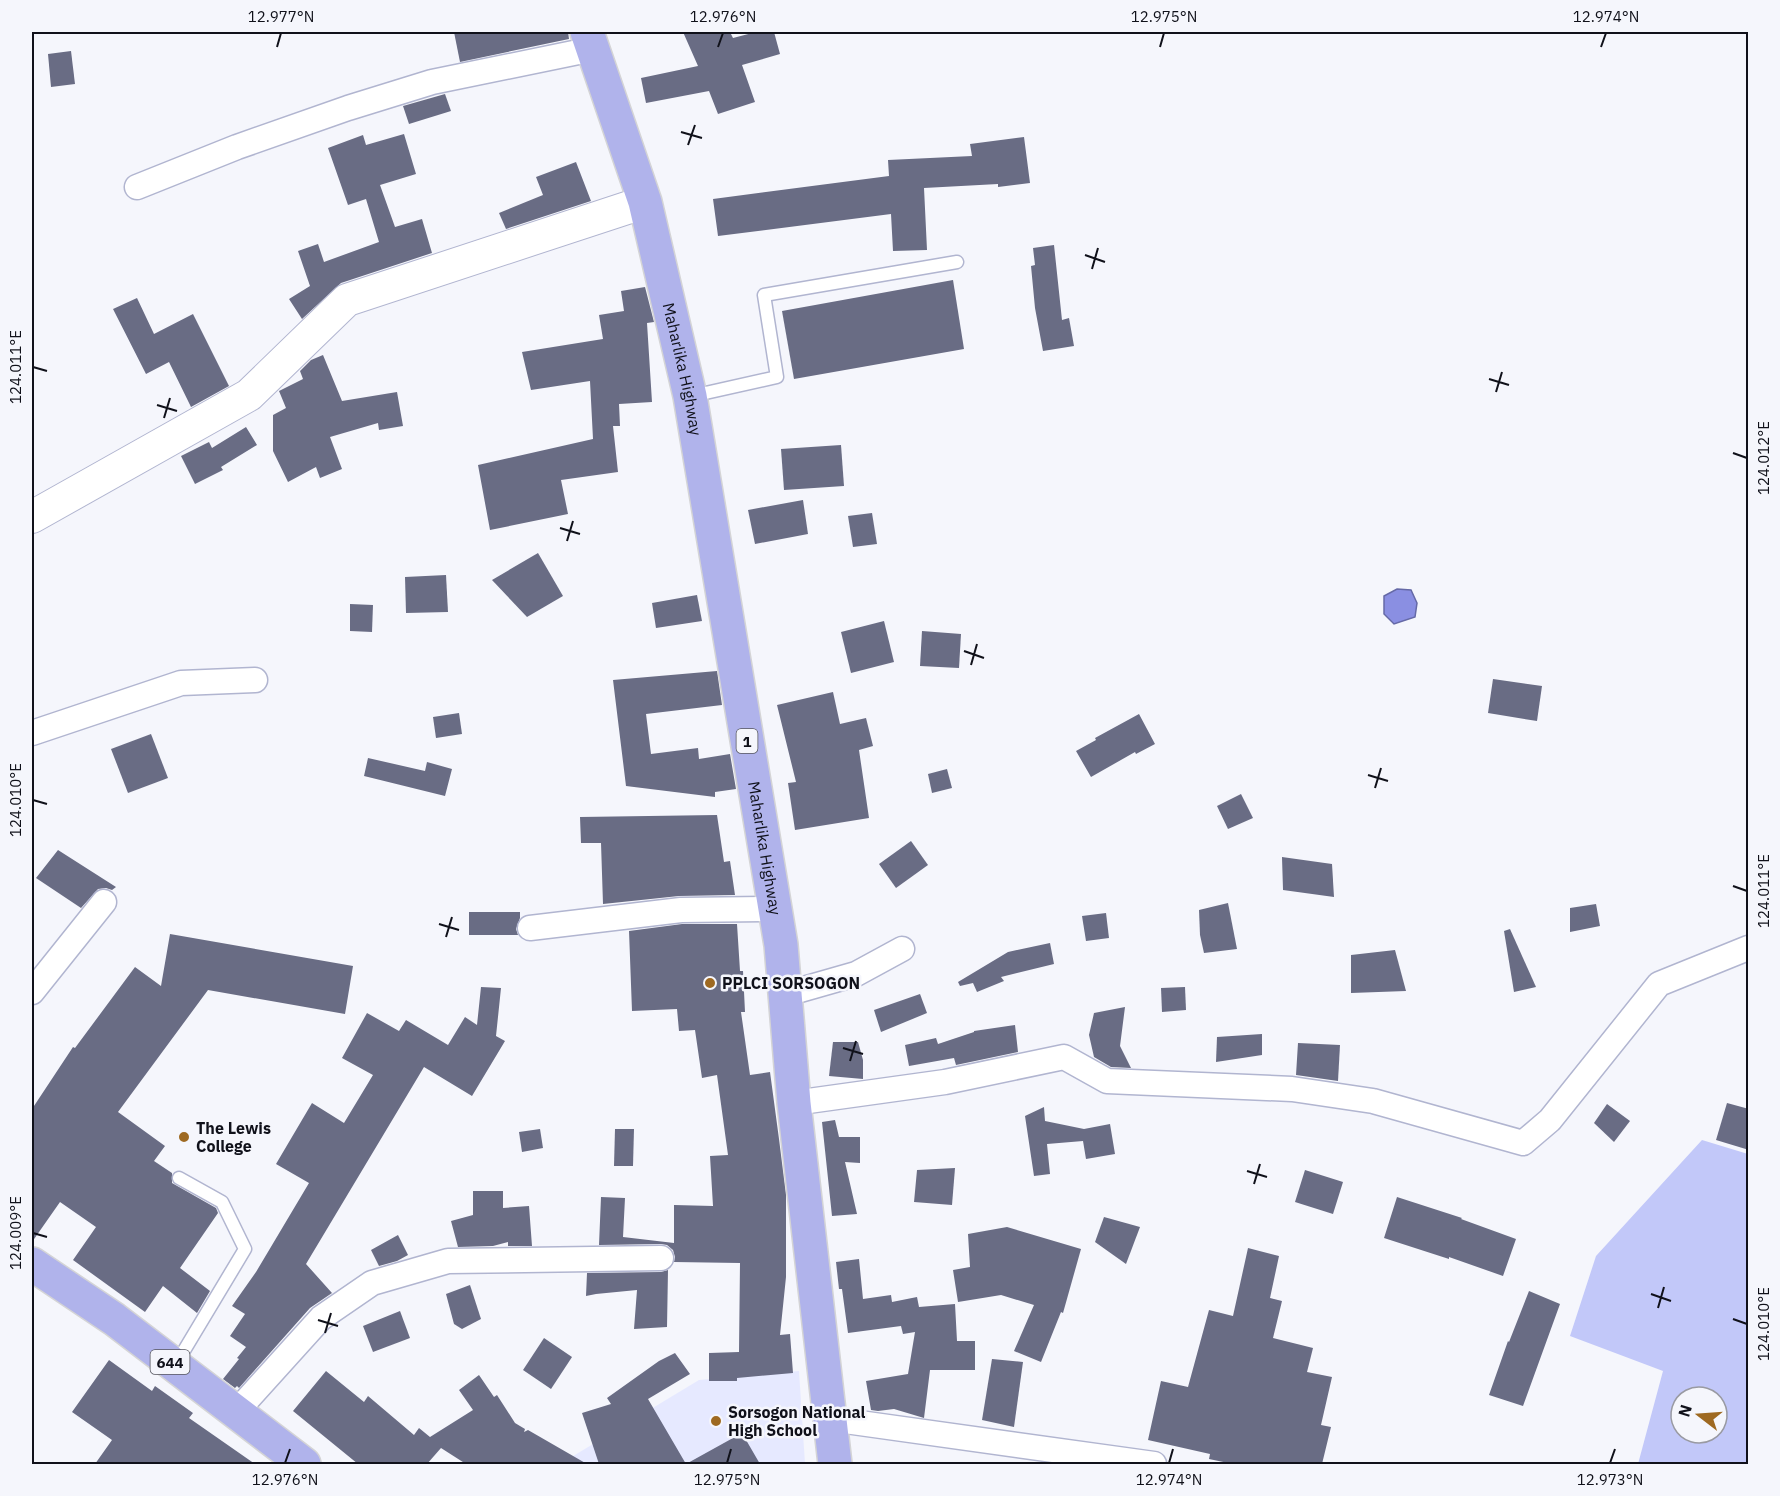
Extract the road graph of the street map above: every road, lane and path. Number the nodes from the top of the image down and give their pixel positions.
1 (590, 40) edge
2 (137, 187) dead end
3 (645, 202) junction
4 (957, 262) dead end
5 (690, 396) junction
6 (32, 517) edge
7 (255, 680) dead end
8 (32, 734) edge
9 (104, 902) dead end
10 (775, 909) junction
11 (530, 928) dead end
12 (1749, 948) edge
13 (902, 949) dead end
14 (32, 992) edge
15 (786, 994) junction
16 (794, 1103) junction
17 (179, 1178) dead end
18 (661, 1258) dead end
19 (32, 1264) edge
20 (175, 1366) junction
21 (236, 1412) junction
22 (831, 1419) junction
23 (304, 1464) edge
24 (835, 1464) edge
25 (1154, 1464) edge

1 - 2 street
1 - 3 main road, Maharlika Highway / 1
3 - 5 main road, Maharlika Highway / 1
3 - 6 street
4 - 5 lane
5 - 10 main road, Maharlika Highway / 1
7 - 8 street
9 - 14 street
10 - 11 street
10 - 15 main road, Maharlika Highway / 1
12 - 16 street
13 - 15 street
15 - 16 main road, Maharlika Highway / 1
16 - 22 main road, Maharlika Highway / 1
17 - 20 lane
18 - 21 street
19 - 20 main road, 644
20 - 21 main road, 644
21 - 23 main road, 644
22 - 24 main road, Maharlika Highway / 1
22 - 25 street

